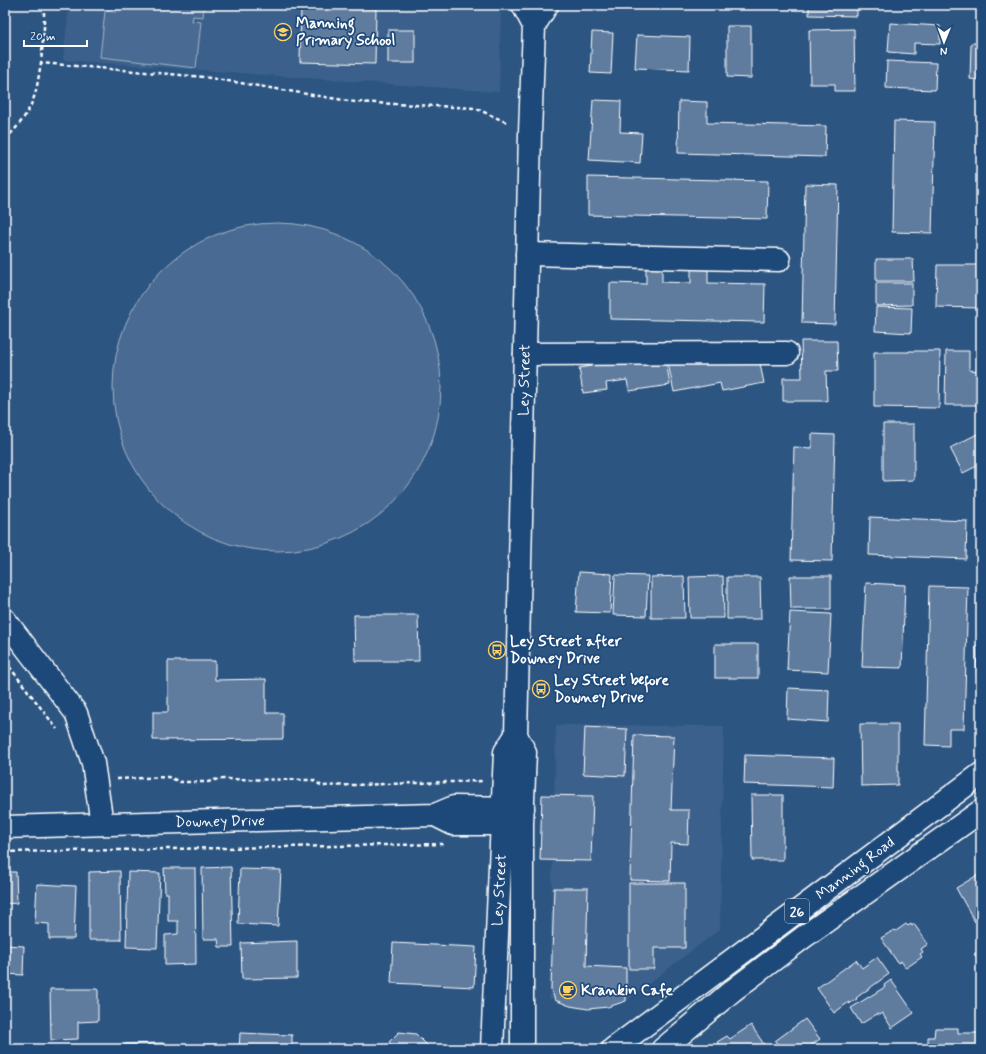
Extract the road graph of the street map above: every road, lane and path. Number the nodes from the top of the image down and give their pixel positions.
1 (44, 5) edge
2 (523, 5) edge
3 (547, 5) edge
4 (534, 26) junction
5 (41, 63) junction
6 (530, 133) junction
7 (5, 139) edge
8 (527, 254) junction
9 (779, 260) dead end
10 (787, 353) dead end
11 (525, 354) junction
12 (5, 620) edge
13 (5, 661) edge
14 (60, 733) dead end
15 (981, 774) edge
16 (96, 780) junction
17 (483, 781) dead end
18 (981, 811) edge
19 (512, 816) junction
20 (102, 824) junction
21 (5, 827) edge
22 (449, 844) dead end
23 (5, 852) edge
24 (492, 1049) edge
25 (522, 1049) edge
26 (614, 1049) edge
27 (663, 1049) edge

1 - 5 path
2 - 4 street, Ley Street
3 - 4 street, Ley Street
4 - 6 street, Ley Street
5 - 6 path
5 - 7 path
6 - 8 street, Ley Street
8 - 9 street
8 - 11 street, Ley Street
10 - 11 street
11 - 19 street, Ley Street
12 - 16 street
13 - 14 path
15 - 26 street, Manning Road / 26
16 - 17 path
16 - 20 street
18 - 27 street, Manning Road / 26
19 - 20 street, Downey Drive
19 - 24 street, Ley Street
19 - 25 street, Ley Street
20 - 21 street, Downey Drive
22 - 23 path

